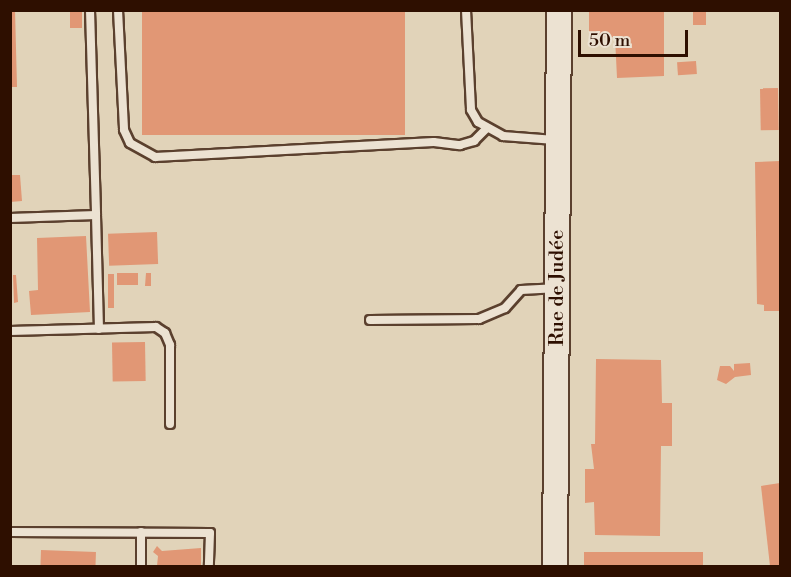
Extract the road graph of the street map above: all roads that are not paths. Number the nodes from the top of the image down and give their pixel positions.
1 (90, 10) edge
2 (118, 10) edge
3 (466, 10) edge
4 (559, 10) edge
5 (486, 129) junction
6 (558, 140) junction
7 (96, 215) junction
8 (10, 218) edge
9 (557, 288) junction
10 (370, 320) dead end
11 (99, 328) junction
12 (10, 331) edge
13 (170, 424) dead end
14 (10, 532) edge
15 (141, 532) junction
16 (141, 567) edge
17 (209, 567) edge
18 (555, 567) edge

1 - 7 lane
2 - 5 lane
3 - 5 lane
4 - 6 main road, Rue de Judée
5 - 6 lane
6 - 9 main road, Rue de Judée
7 - 8 lane
7 - 11 lane
9 - 10 lane
9 - 18 main road, Rue de Judée
11 - 12 lane
11 - 13 lane
14 - 15 lane
15 - 16 lane
15 - 17 lane

